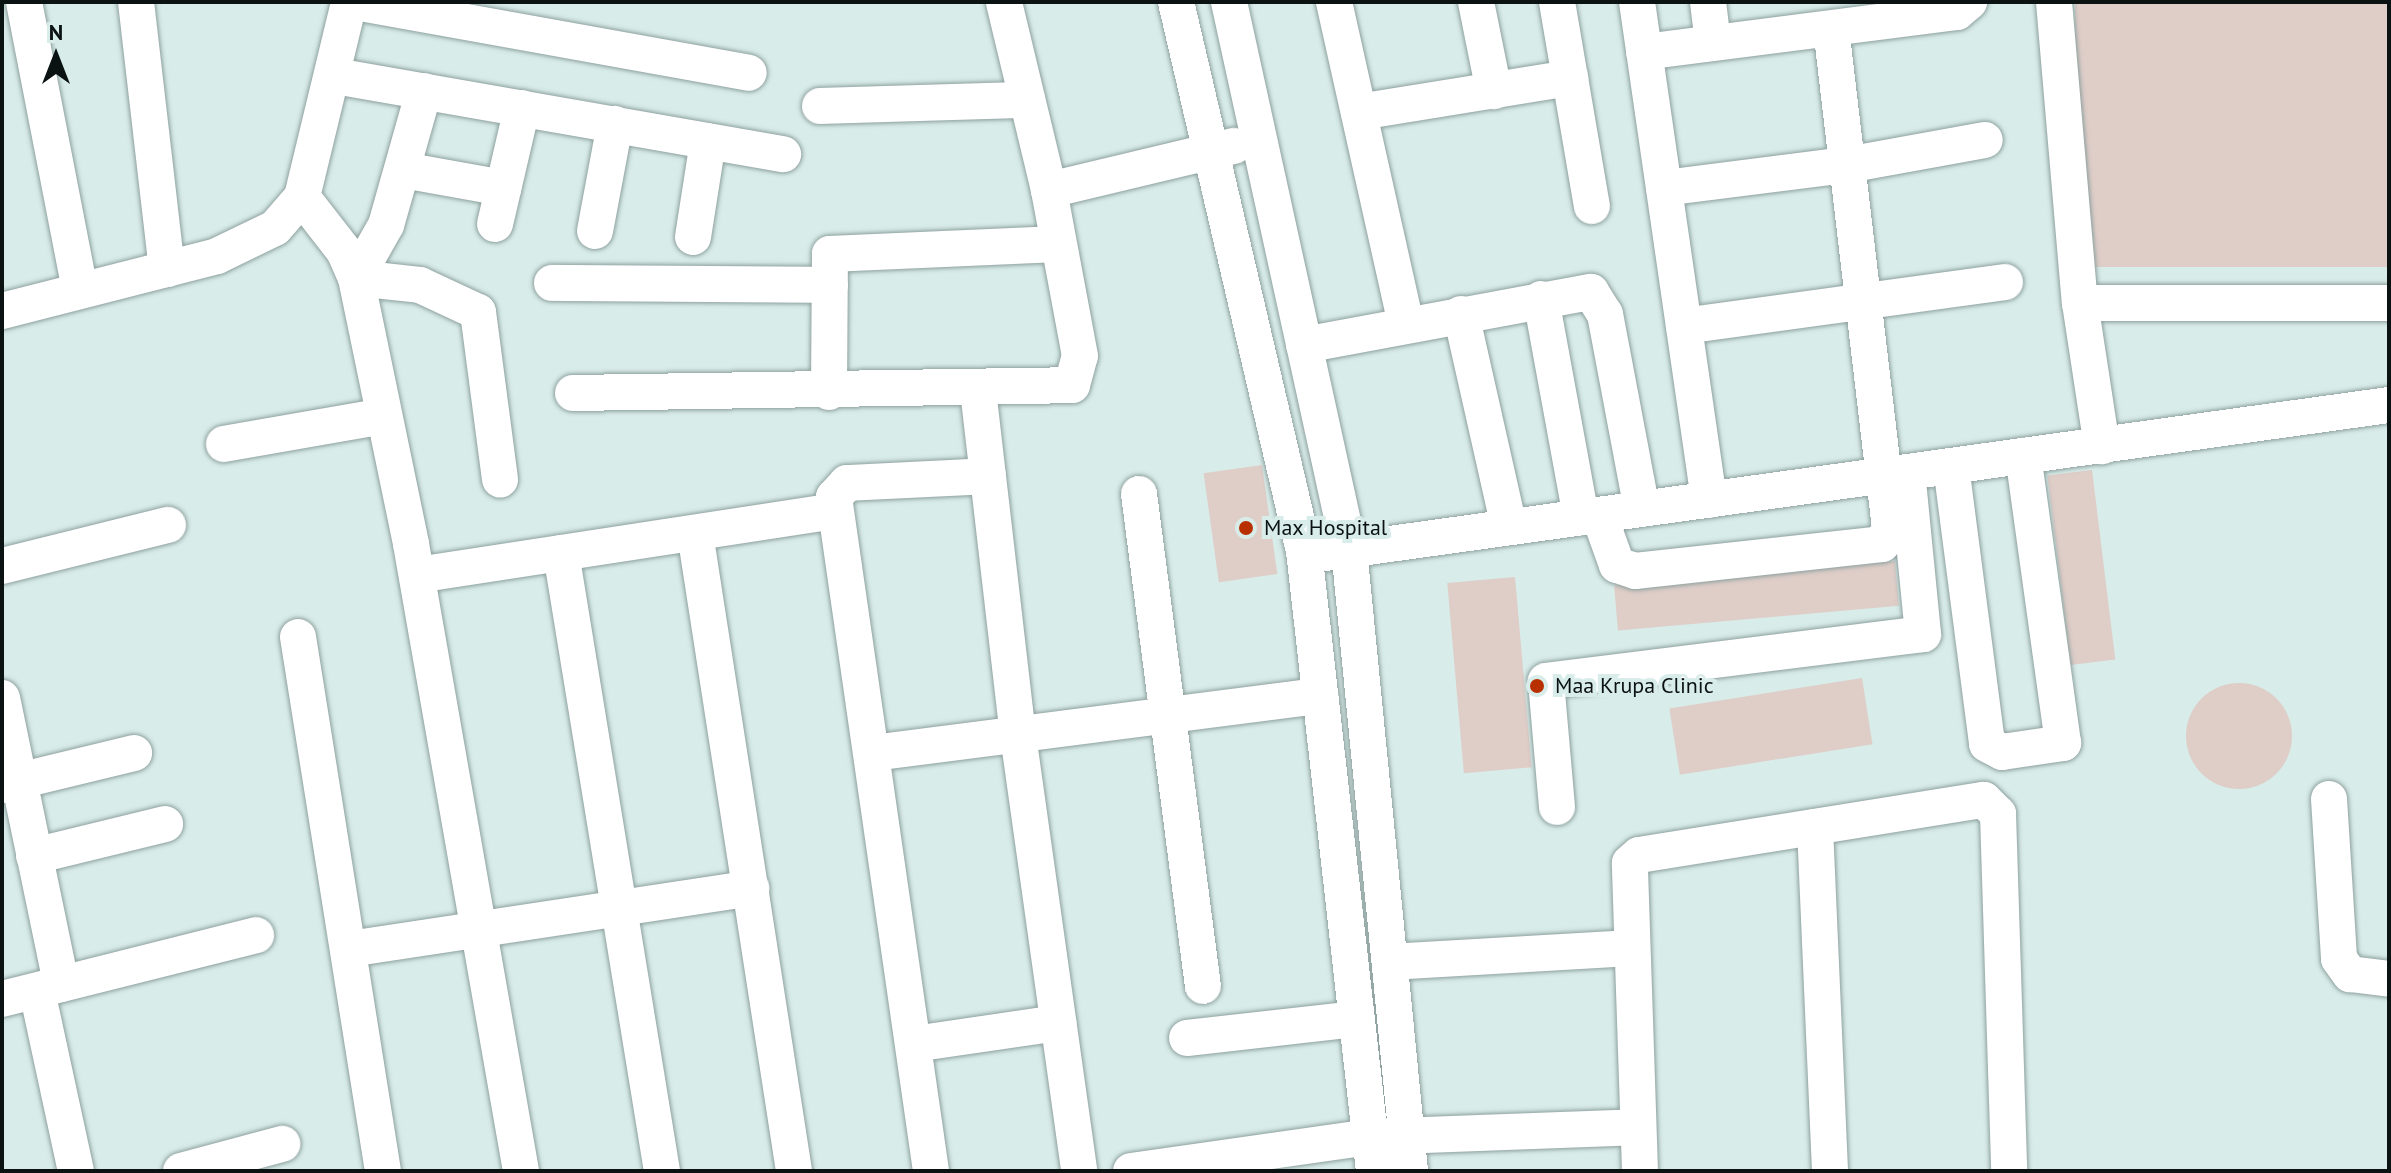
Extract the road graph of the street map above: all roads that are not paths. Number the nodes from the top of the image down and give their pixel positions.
1 (24, 2) edge
2 (136, 2) edge
3 (349, 2) edge
4 (355, 2) edge
5 (1004, 2) edge
6 (1176, 2) edge
7 (1229, 2) edge
8 (1334, 2) edge
9 (1476, 2) edge
10 (1557, 2) edge
11 (1637, 2) edge
12 (1708, 2) edge
13 (1969, 2) edge
14 (2054, 2) edge
15 (514, 16) edge
16 (1844, 18) edge
17 (1713, 43) junction
18 (1644, 52) junction
19 (749, 73) dead end
20 (335, 76) junction
21 (1570, 78) junction
22 (424, 91) junction
23 (1494, 91) junction
24 (1027, 100) junction
25 (820, 106) dead end
26 (522, 108) junction
27 (1359, 112) junction
28 (615, 124) junction
29 (1259, 139) junction
30 (1985, 140) dead end
31 (708, 141) junction
32 (1211, 153) junction
33 (783, 154) dead end
34 (1847, 165) junction
35 (403, 170) junction
36 (503, 188) junction
37 (1664, 188) junction
38 (1049, 190) junction
39 (302, 197) junction
40 (1592, 206) dead end
41 (495, 224) dead end
42 (595, 231) dead end
43 (693, 237) dead end
44 (1058, 244) junction
45 (167, 269) junction
46 (356, 278) junction
47 (2005, 282) dead end
48 (552, 283) dead end
49 (830, 285) junction
50 (80, 291) junction
51 (1541, 299) junction
52 (1863, 302) junction
53 (2080, 303) junction
54 (2389, 303) edge
55 (3, 307) edge
56 (1461, 314) junction
57 (1406, 324) junction
58 (1684, 326) junction
59 (1304, 345) junction
60 (978, 390) junction
61 (829, 392) junction
62 (573, 393) dead end
63 (2389, 405) edge
64 (384, 416) junction
65 (224, 444) dead end
66 (2102, 446) junction
67 (2023, 456) junction
68 (1951, 466) junction
69 (1896, 474) junction
70 (988, 476) junction
71 (500, 480) dead end
72 (1139, 494) dead end
73 (1709, 500) junction
74 (1642, 509) junction
75 (835, 511) junction
76 (1590, 516) junction
77 (168, 525) dead end
78 (1509, 527) junction
79 (695, 533) junction
80 (1349, 549) junction
81 (561, 553) junction
82 (1304, 557) junction
83 (2, 566) edge
84 (417, 575) junction
85 (298, 637) dead end
86 (1320, 696) junction
87 (2, 698) edge
88 (1167, 716) junction
89 (1018, 735) junction
90 (134, 753) dead end
91 (872, 753) junction
92 (10, 783) edge
93 (2329, 799) dead end
94 (1557, 807) dead end
95 (165, 824) dead end
96 (1815, 827) junction
97 (34, 856) junction
98 (751, 888) junction
99 (619, 909) junction
100 (479, 927) junction
101 (256, 935) dead end
102 (1631, 948) junction
103 (349, 949) junction
104 (1390, 962) junction
105 (2389, 979) edge
106 (1203, 986) dead end
107 (49, 987) junction
108 (2, 999) edge
109 (1357, 1019) junction
110 (1058, 1023) junction
111 (1187, 1038) dead end
112 (914, 1044) junction
113 (1638, 1127) junction
114 (282, 1144) dead end
115 (1372, 1154) edge
116 (1409, 1154) edge
117 (1203, 1166) edge
118 (76, 1171) edge
119 (181, 1171) edge
120 (383, 1171) edge
121 (521, 1171) edge
122 (662, 1171) edge
123 (794, 1171) edge
124 (931, 1171) edge
125 (1079, 1171) edge
126 (1131, 1171) edge
127 (1640, 1171) edge
128 (1830, 1171) edge
129 (2009, 1171) edge

1 - 50 street
2 - 45 street
3 - 20 street
4 - 15 street
5 - 24 street
6 - 32 street
7 - 29 street
8 - 27 street
9 - 23 street
10 - 21 street
11 - 18 street
12 - 17 street
13 - 16 street
14 - 53 street
15 - 19 street
16 - 17 street
16 - 34 street
17 - 18 street
18 - 37 street
20 - 22 street
20 - 39 street
21 - 23 street
21 - 40 street
22 - 26 street
22 - 35 street
23 - 27 street
24 - 25 street
24 - 38 street
26 - 28 street
26 - 36 street
27 - 57 street
28 - 31 street
28 - 42 street
29 - 32 street
29 - 59 street
30 - 34 street
31 - 33 street
31 - 43 street
32 - 38 street
32 - 82 street
34 - 37 street
34 - 52 street
35 - 36 street
35 - 46 street
36 - 41 street
37 - 58 street
38 - 44 street
39 - 45 street
39 - 46 street
44 - 49 street
44 - 60 street
45 - 50 street
46 - 64 street
46 - 71 street
47 - 52 street
48 - 49 street
49 - 61 street
50 - 55 street
51 - 56 street
51 - 74 street
51 - 76 street
52 - 58 street
52 - 69 street
53 - 54 street
53 - 66 street
56 - 57 street
56 - 78 street
57 - 59 street
58 - 73 street
59 - 80 street
60 - 61 street
60 - 70 street
61 - 62 street
63 - 66 street
64 - 65 street
64 - 84 street
66 - 67 street
67 - 68 street
67 - 68 street
68 - 69 street
69 - 73 street
69 - 76 street
69 - 94 street
70 - 75 street
70 - 89 street
72 - 88 street
73 - 74 street
74 - 76 street
75 - 79 street
75 - 91 street
76 - 78 street
77 - 83 street
78 - 80 street
79 - 81 street
79 - 98 street
80 - 82 street
80 - 104 street
81 - 84 street
81 - 99 street
82 - 86 street
84 - 100 street
85 - 103 street
86 - 88 street
86 - 109 street
87 - 92 street
88 - 89 street
88 - 106 street
89 - 91 street
89 - 110 street
90 - 92 street
91 - 112 street
92 - 97 street
93 - 105 street
95 - 97 street
96 - 102 street
96 - 128 street
96 - 129 street
97 - 107 street
98 - 99 street
98 - 123 street
99 - 100 street
99 - 122 street
100 - 103 street
100 - 121 street
101 - 107 street
102 - 104 street
102 - 113 street
103 - 120 street
104 - 116 street
107 - 108 street
107 - 118 street
109 - 111 street
109 - 115 street
110 - 112 street
110 - 125 street
112 - 124 street
113 - 116 street
113 - 127 street
114 - 119 street
115 - 116 street
115 - 117 street
117 - 126 street

